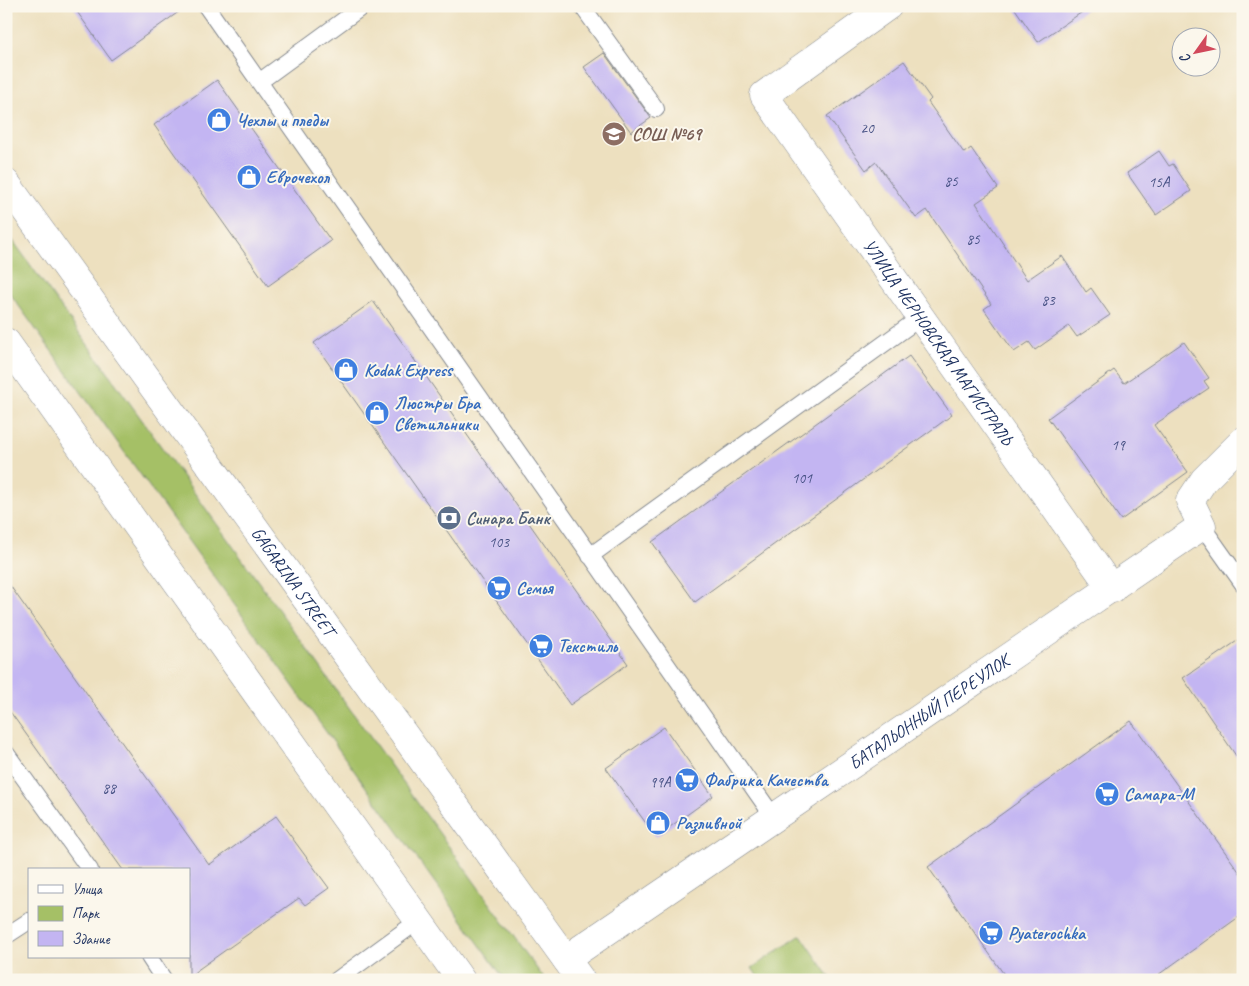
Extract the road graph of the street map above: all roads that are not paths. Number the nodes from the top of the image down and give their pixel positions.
1 (206, 6) edge
2 (363, 6) edge
3 (582, 6) edge
4 (888, 6) edge
5 (259, 82) junction
6 (656, 109) dead end
7 (6, 183) edge
8 (920, 318) junction
9 (6, 342) edge
10 (1243, 441) edge
11 (1202, 526) junction
12 (590, 556) junction
13 (1243, 584) edge
14 (1112, 589) junction
15 (6, 753) edge
16 (774, 819) junction
17 (89, 868) edge
18 (418, 921) junction
19 (28, 922) edge
20 (6, 936) edge
21 (150, 958) edge
22 (574, 969) edge
23 (164, 980) edge
24 (337, 980) edge
25 (461, 980) edge

1 - 5 lane
2 - 5 lane
3 - 6 lane
4 - 8 main road, УЛИЦА ЧЕРНОВСКАЯ МАГИСТРАЛЬ
5 - 12 lane
7 - 22 main road, GAGARINA STREET
8 - 12 lane
8 - 14 main road, УЛИЦА ЧЕРНОВСКАЯ МАГИСТРАЛЬ
9 - 18 main road
10 - 11 main road
11 - 13 lane
11 - 14 main road, БАТАЛЬОННЫЙ ПЕРЕУЛОК
12 - 16 lane
14 - 16 main road, БАТАЛЬОННЫЙ ПЕРЕУЛОК
15 - 17 lane
16 - 22 main road, БАТАЛЬОННЫЙ ПЕРЕУЛОК
18 - 24 lane
18 - 25 main road
19 - 20 lane
21 - 23 lane

